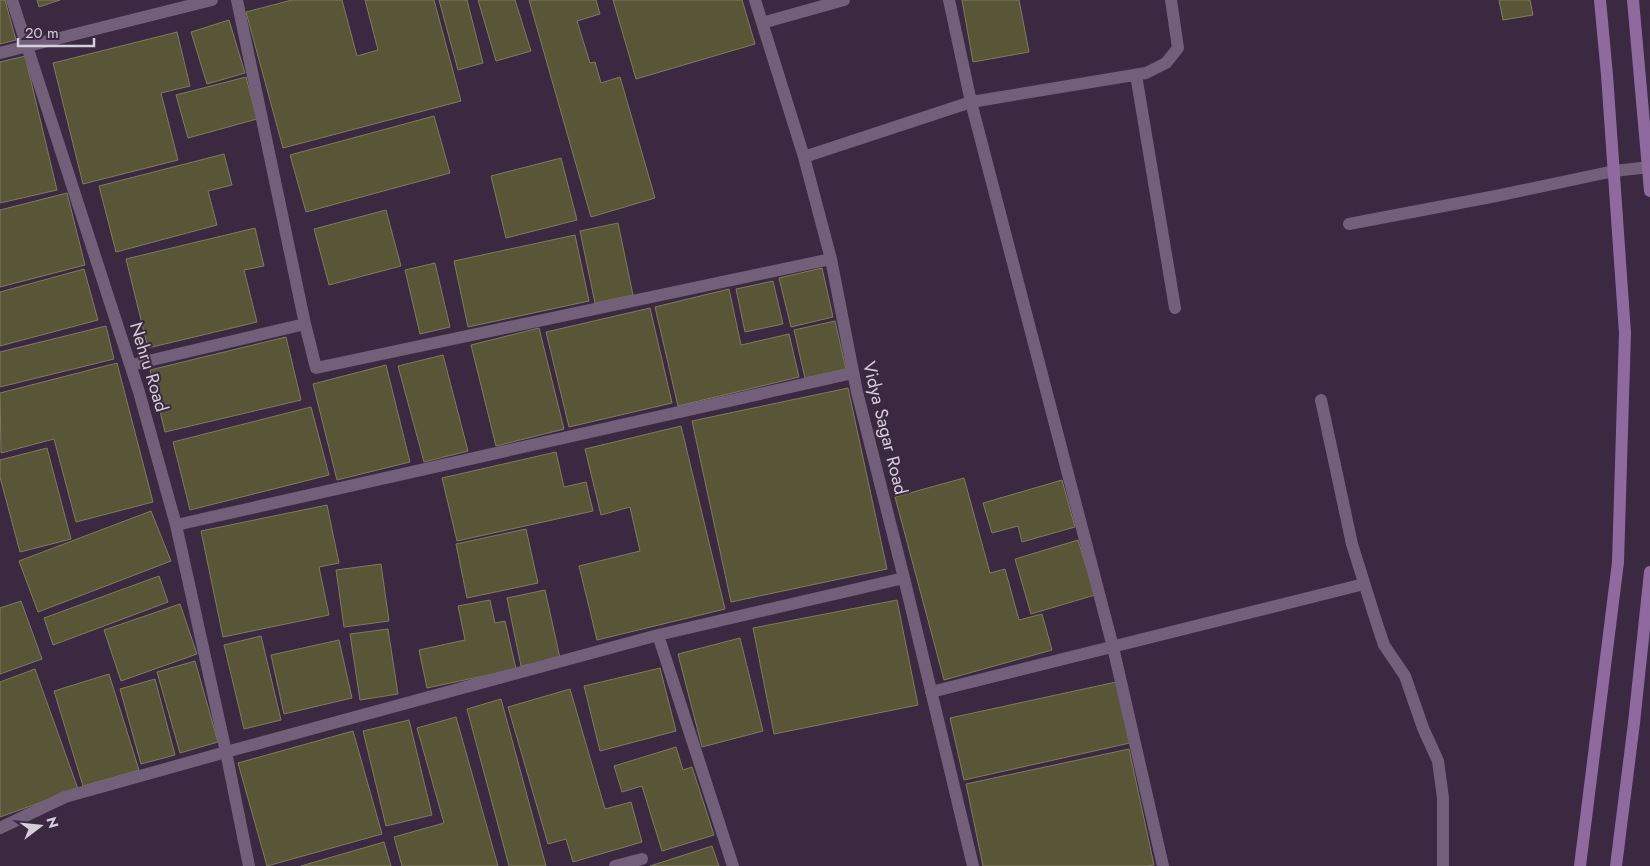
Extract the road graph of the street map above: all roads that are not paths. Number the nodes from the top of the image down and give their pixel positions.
1 (12, 0) edge
2 (212, 0) edge
3 (238, 0) edge
4 (755, 0) edge
5 (844, 0) edge
6 (949, 0) edge
7 (1171, 0) edge
8 (1600, 0) edge
9 (1633, 0) edge
10 (762, 23) junction
11 (27, 46) junction
12 (0, 53) edge
13 (1136, 74) junction
14 (971, 102) junction
15 (804, 157) junction
16 (1649, 167) edge
17 (1614, 171) junction
18 (1650, 191) edge
19 (1349, 224) dead end
20 (831, 259) junction
21 (1175, 308) dead end
22 (305, 324) junction
23 (131, 366) junction
24 (853, 373) junction
25 (1321, 400) dead end
26 (176, 525) junction
27 (1650, 572) edge
28 (904, 578) junction
29 (1364, 584) junction
30 (658, 635) junction
31 (1113, 647) junction
32 (931, 692) junction
33 (226, 752) junction
34 (0, 828) edge
35 (642, 859) dead end
36 (249, 866) edge
37 (615, 866) edge
38 (733, 866) edge
39 (973, 866) edge
40 (1163, 866) edge
41 (1443, 866) edge
42 (1580, 866) edge
43 (1616, 866) edge

1 - 11 street, Nehru Road
2 - 11 street
3 - 22 street
4 - 10 street, Vidya Sagar Road
5 - 10 street
6 - 14 street
7 - 13 street
8 - 17 street
9 - 16 street
10 - 15 street, Vidya Sagar Road
11 - 12 street
11 - 23 street, Nehru Road
13 - 14 street
13 - 21 street
14 - 15 street
14 - 31 street
15 - 20 street, Vidya Sagar Road
16 - 17 street
16 - 18 street
17 - 19 street
17 - 42 street
20 - 22 street
20 - 24 street, Vidya Sagar Road
22 - 23 street
23 - 26 street, Nehru Road
24 - 26 street
24 - 28 street, Vidya Sagar Road
25 - 29 street
26 - 33 street, Nehru Road
27 - 43 street
28 - 30 street
28 - 32 street, Vidya Sagar Road
29 - 31 street
29 - 41 street
30 - 33 street
30 - 38 street
31 - 32 street
31 - 40 street
32 - 39 street, Vidya Sagar Road
33 - 34 street
33 - 36 street, Nehru Road
35 - 37 street

